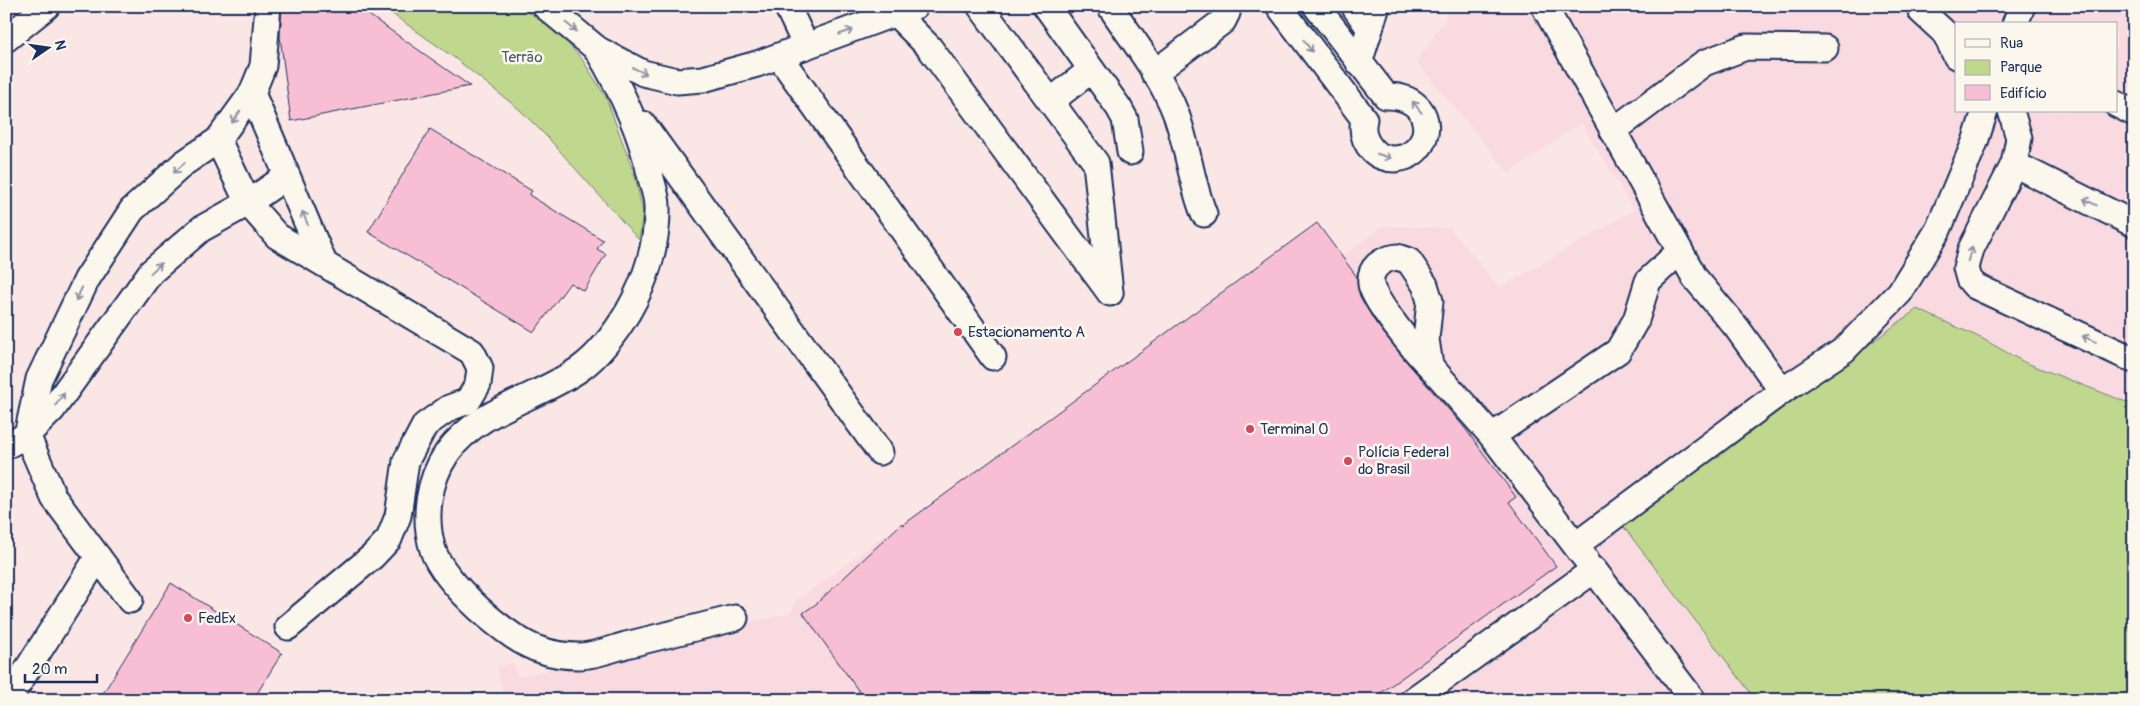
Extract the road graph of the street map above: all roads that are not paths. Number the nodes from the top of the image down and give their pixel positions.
1 (47, 6) edge
2 (545, 6) edge
3 (787, 6) edge
4 (980, 6) edge
5 (1046, 6) edge
6 (1110, 6) edge
7 (1223, 6) edge
8 (1280, 6) edge
9 (1316, 6) edge
10 (1354, 6) edge
11 (1544, 6) edge
12 (2022, 6) edge
13 (1923, 8) edge
14 (265, 9) edge
15 (897, 9) edge
16 (1373, 18) edge
17 (2016, 22) edge
18 (1955, 27) edge
19 (6, 39) edge
20 (806, 46) junction
21 (1825, 48) dead end
22 (597, 49) junction
23 (1955, 54) edge
24 (779, 56) junction
25 (1359, 63) junction
26 (1091, 70) junction
27 (1154, 73) junction
28 (252, 93) junction
29 (624, 98) junction
30 (1051, 102) junction
31 (2118, 105) edge
32 (1970, 112) edge
33 (1985, 112) edge
34 (2010, 112) edge
35 (2134, 113) edge
36 (1613, 131) junction
37 (218, 140) junction
38 (1975, 142) junction
39 (1130, 152) dead end
40 (2014, 164) junction
41 (287, 176) junction
42 (248, 203) junction
43 (1204, 214) dead end
44 (2134, 224) edge
45 (1680, 251) junction
46 (324, 263) junction
47 (993, 357) dead end
48 (2134, 360) edge
49 (1430, 366) dead end
50 (1782, 392) junction
51 (1492, 436) junction
52 (17, 441) edge
53 (880, 452) dead end
54 (1576, 545) junction
55 (98, 557) junction
56 (1594, 570) junction
57 (130, 600) dead end
58 (735, 618) dead end
59 (288, 627) dead end
60 (8, 700) edge
61 (1413, 700) edge
62 (1693, 700) edge

1 - 19 street
2 -> 22 street
3 - 20 street
4 - 30 street
5 - 26 street
6 - 27 street
7 - 27 street
8 -> 25 street
9 - 25 street
10 - 16 street
11 - 36 street
12 - 17 street
13 - 18 street
13 - 23 street
14 - 28 street
20 -> 15 street
15 - 30 street
16 - 25 street
20 - 24 street
21 - 36 street
22 -> 24 street
22 - 29 street
24 - 47 street
26 - 30 street
26 - 39 street
27 - 43 street
28 -> 37 street
28 - 41 street
29 - 53 street
29 - 58 street
31 - 35 street
32 - 38 street
33 - 38 street
34 - 40 street
36 - 45 street
37 - 42 street
37 -> 52 street
38 - 50 street
44 -> 40 street
48 -> 40 street
41 - 42 street
46 -> 41 street
42 - 46 street
52 -> 42 street
45 - 50 street
45 - 51 street
46 - 59 street
49 - 51 street
50 - 54 street
51 - 54 street
52 - 55 street
54 - 56 street
55 - 57 street
55 - 60 street
56 - 61 street
56 - 62 street

